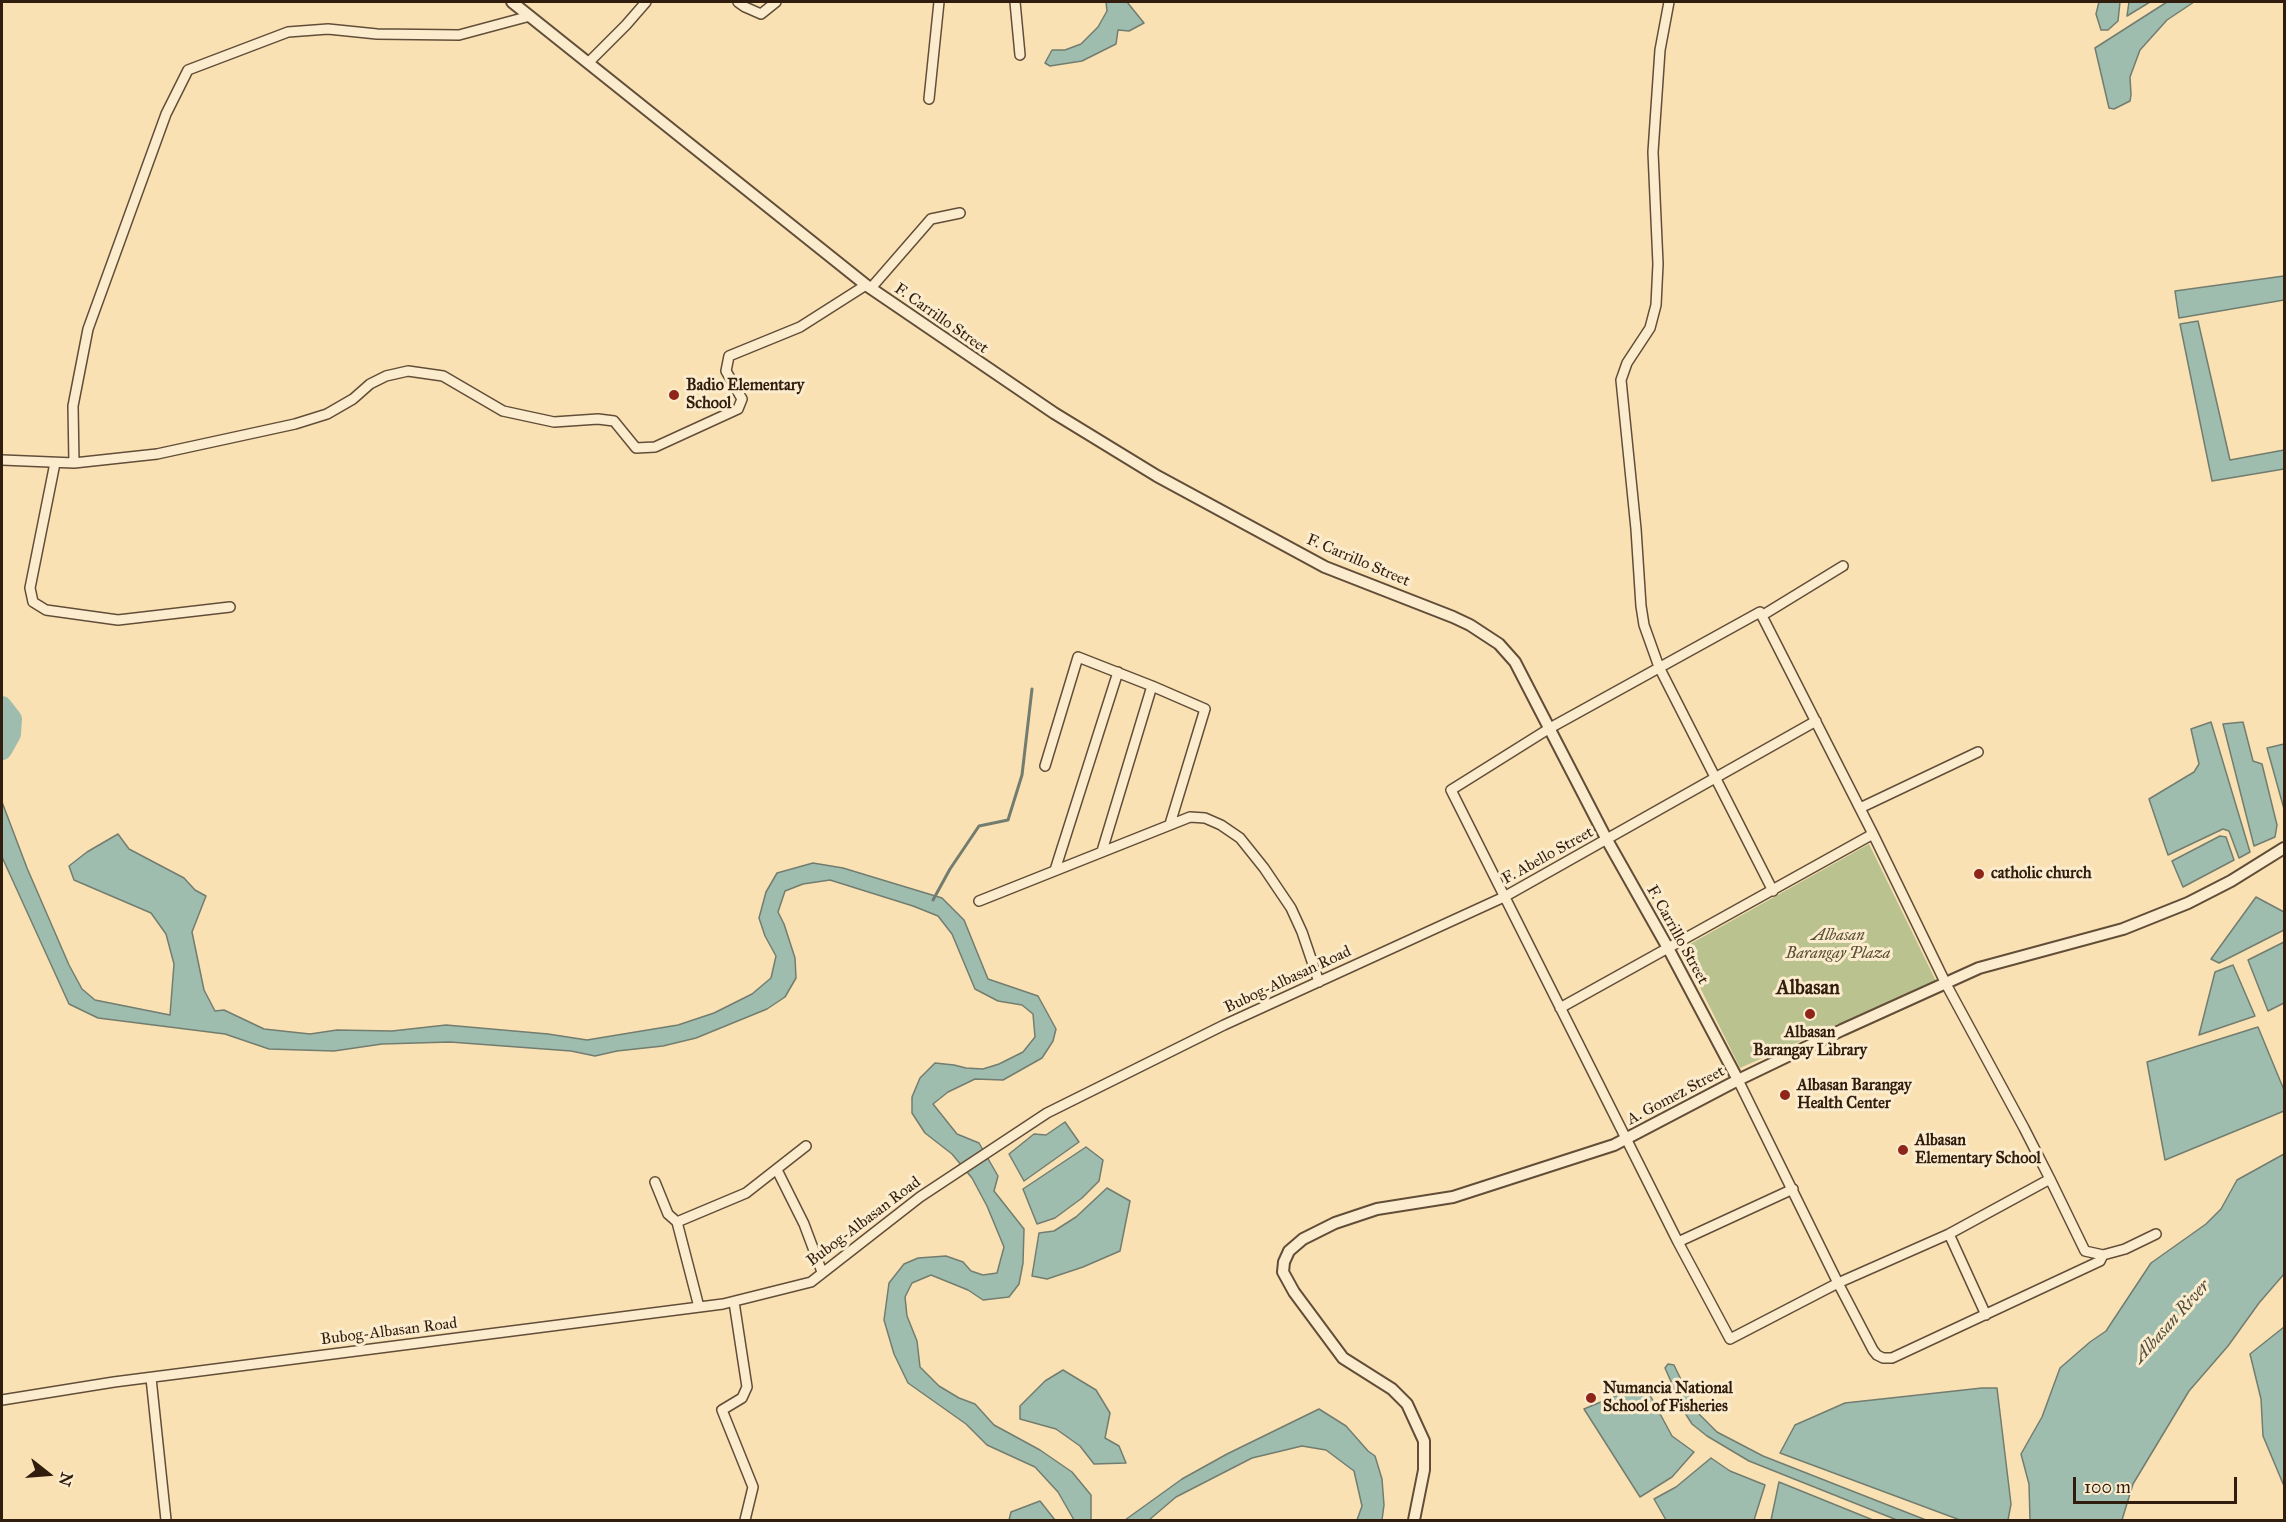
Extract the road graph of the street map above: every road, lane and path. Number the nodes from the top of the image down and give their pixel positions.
1 (512, 2) edge
2 (646, 2) edge
3 (738, 2) edge
4 (776, 2) edge
5 (939, 2) edge
6 (1015, 2) edge
7 (1669, 2) edge
8 (530, 16) junction
9 (1020, 55) dead end
10 (589, 62) junction
11 (929, 99) dead end
12 (960, 213) dead end
13 (869, 286) junction
14 (2, 460) edge
15 (55, 463) junction
16 (74, 463) junction
17 (1843, 566) dead end
18 (230, 607) dead end
19 (1763, 615) junction
20 (1659, 668) junction
21 (1118, 672) junction
22 (1152, 686) junction
23 (1816, 721) junction
24 (1550, 728) junction
25 (1978, 752) dead end
26 (1045, 766) dead end
27 (1715, 779) junction
28 (1860, 808) junction
29 (1170, 824) junction
30 (1873, 834) junction
31 (1607, 840) junction
32 (2284, 848) edge
33 (1102, 851) junction
34 (1055, 870) junction
35 (1773, 891) junction
36 (1504, 897) junction
37 (979, 901) dead end
38 (1668, 948) junction
39 (1319, 982) junction
40 (1946, 984) junction
41 (1560, 1008) junction
42 (1738, 1080) junction
43 (1627, 1138) junction
44 (806, 1146) dead end
45 (777, 1170) junction
46 (2050, 1179) junction
47 (655, 1182) dead end
48 (1793, 1189) junction
49 (677, 1222) junction
50 (1949, 1234) junction
51 (2156, 1234) dead end
52 (1678, 1242) junction
53 (2103, 1255) junction
54 (822, 1272) junction
55 (1838, 1283) junction
56 (734, 1302) junction
57 (699, 1307) junction
58 (1986, 1315) junction
59 (151, 1378) junction
60 (2, 1400) edge
61 (166, 1521) edge
62 (745, 1521) edge
63 (1414, 1521) edge

1 - 8 street, F. Carrillo Street
2 - 10 street
3 - 4 street
5 - 11 street
6 - 9 street
7 - 20 street
8 - 10 street, F. Carrillo Street
8 - 16 street
10 - 13 street, F. Carrillo Street
12 - 13 street
13 - 16 street
13 - 24 street, F. Carrillo Street
14 - 15 street
15 - 16 street
15 - 18 street
17 - 19 street
19 - 20 street
19 - 23 street
20 - 24 street
20 - 27 street
21 - 22 street
21 - 26 street
21 - 34 street
22 - 29 street
22 - 33 street
23 - 27 street, F. Abello Street
23 - 28 street
24 - 31 street, F. Carrillo Street
24 - 36 street
25 - 28 street
27 - 31 street, F. Abello Street
27 - 35 street
28 - 30 street
29 - 33 street
29 - 39 street
30 - 35 street
30 - 40 street
31 - 36 street, F. Abello Street
31 - 38 street, F. Carrillo Street
32 - 40 street, A. Gomez Street
33 - 34 street
34 - 37 street
35 - 38 street
36 - 39 street, Bubog-Albasan Road
36 - 41 street
38 - 41 street
38 - 42 street, F. Carrillo Street
39 - 54 street, Bubog-Albasan Road
40 - 42 street, A. Gomez Street
40 - 46 street
41 - 43 street
42 - 43 street, A. Gomez Street
42 - 48 street, F. Carrillo Street
43 - 52 street
43 - 63 street, A. Gomez Street
44 - 45 street
45 - 49 street
45 - 54 street
46 - 50 street
46 - 53 street
47 - 49 street
48 - 52 street
48 - 55 street, F. Carrillo Street
49 - 57 street
50 - 55 street
50 - 58 street
51 - 53 street
52 - 55 street
53 - 58 street
54 - 56 street, Bubog-Albasan Road
55 - 58 street, F. Carrillo Street
56 - 57 street, Bubog-Albasan Road
56 - 62 street
57 - 59 street, Bubog-Albasan Road
59 - 60 street, Bubog-Albasan Road
59 - 61 street

